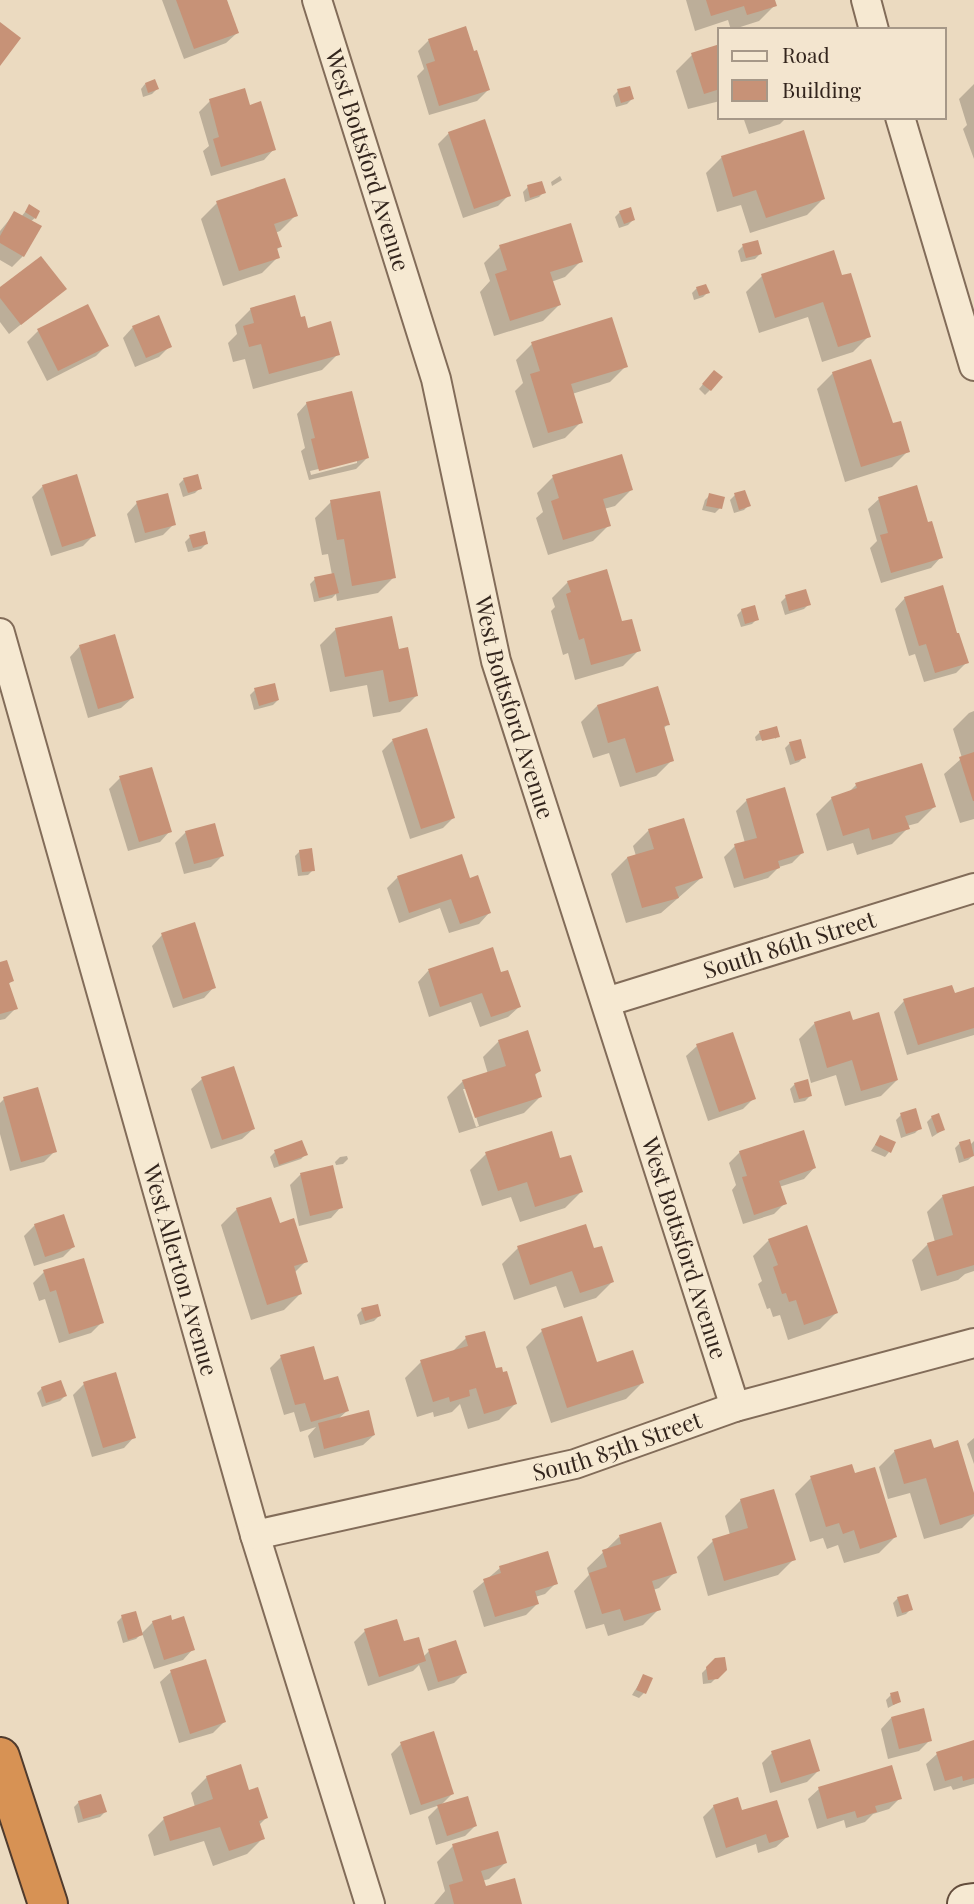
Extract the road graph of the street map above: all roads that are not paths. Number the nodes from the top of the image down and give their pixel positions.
1 (317, 0) edge
2 (866, 0) edge
3 (873, 28) edge
4 (901, 119) edge
5 (974, 366) edge
6 (0, 634) edge
7 (974, 888) edge
8 (606, 1002) junction
9 (974, 1343) edge
10 (736, 1407) junction
11 (255, 1535) junction
12 (0, 1757) edge
13 (974, 1903) edge
14 (48, 1904) edge
15 (370, 1904) edge
16 (967, 1904) edge

1 - 8 street, West Bottsford Avenue
2 - 3 street
4 - 5 street
6 - 11 street, West Allerton Avenue
7 - 8 street, South 86th Street
8 - 10 street, West Bottsford Avenue
9 - 10 street, South 85th Street
10 - 11 street, South 85th Street
11 - 15 street, West Allerton Avenue
12 - 14 highway
13 - 16 street

